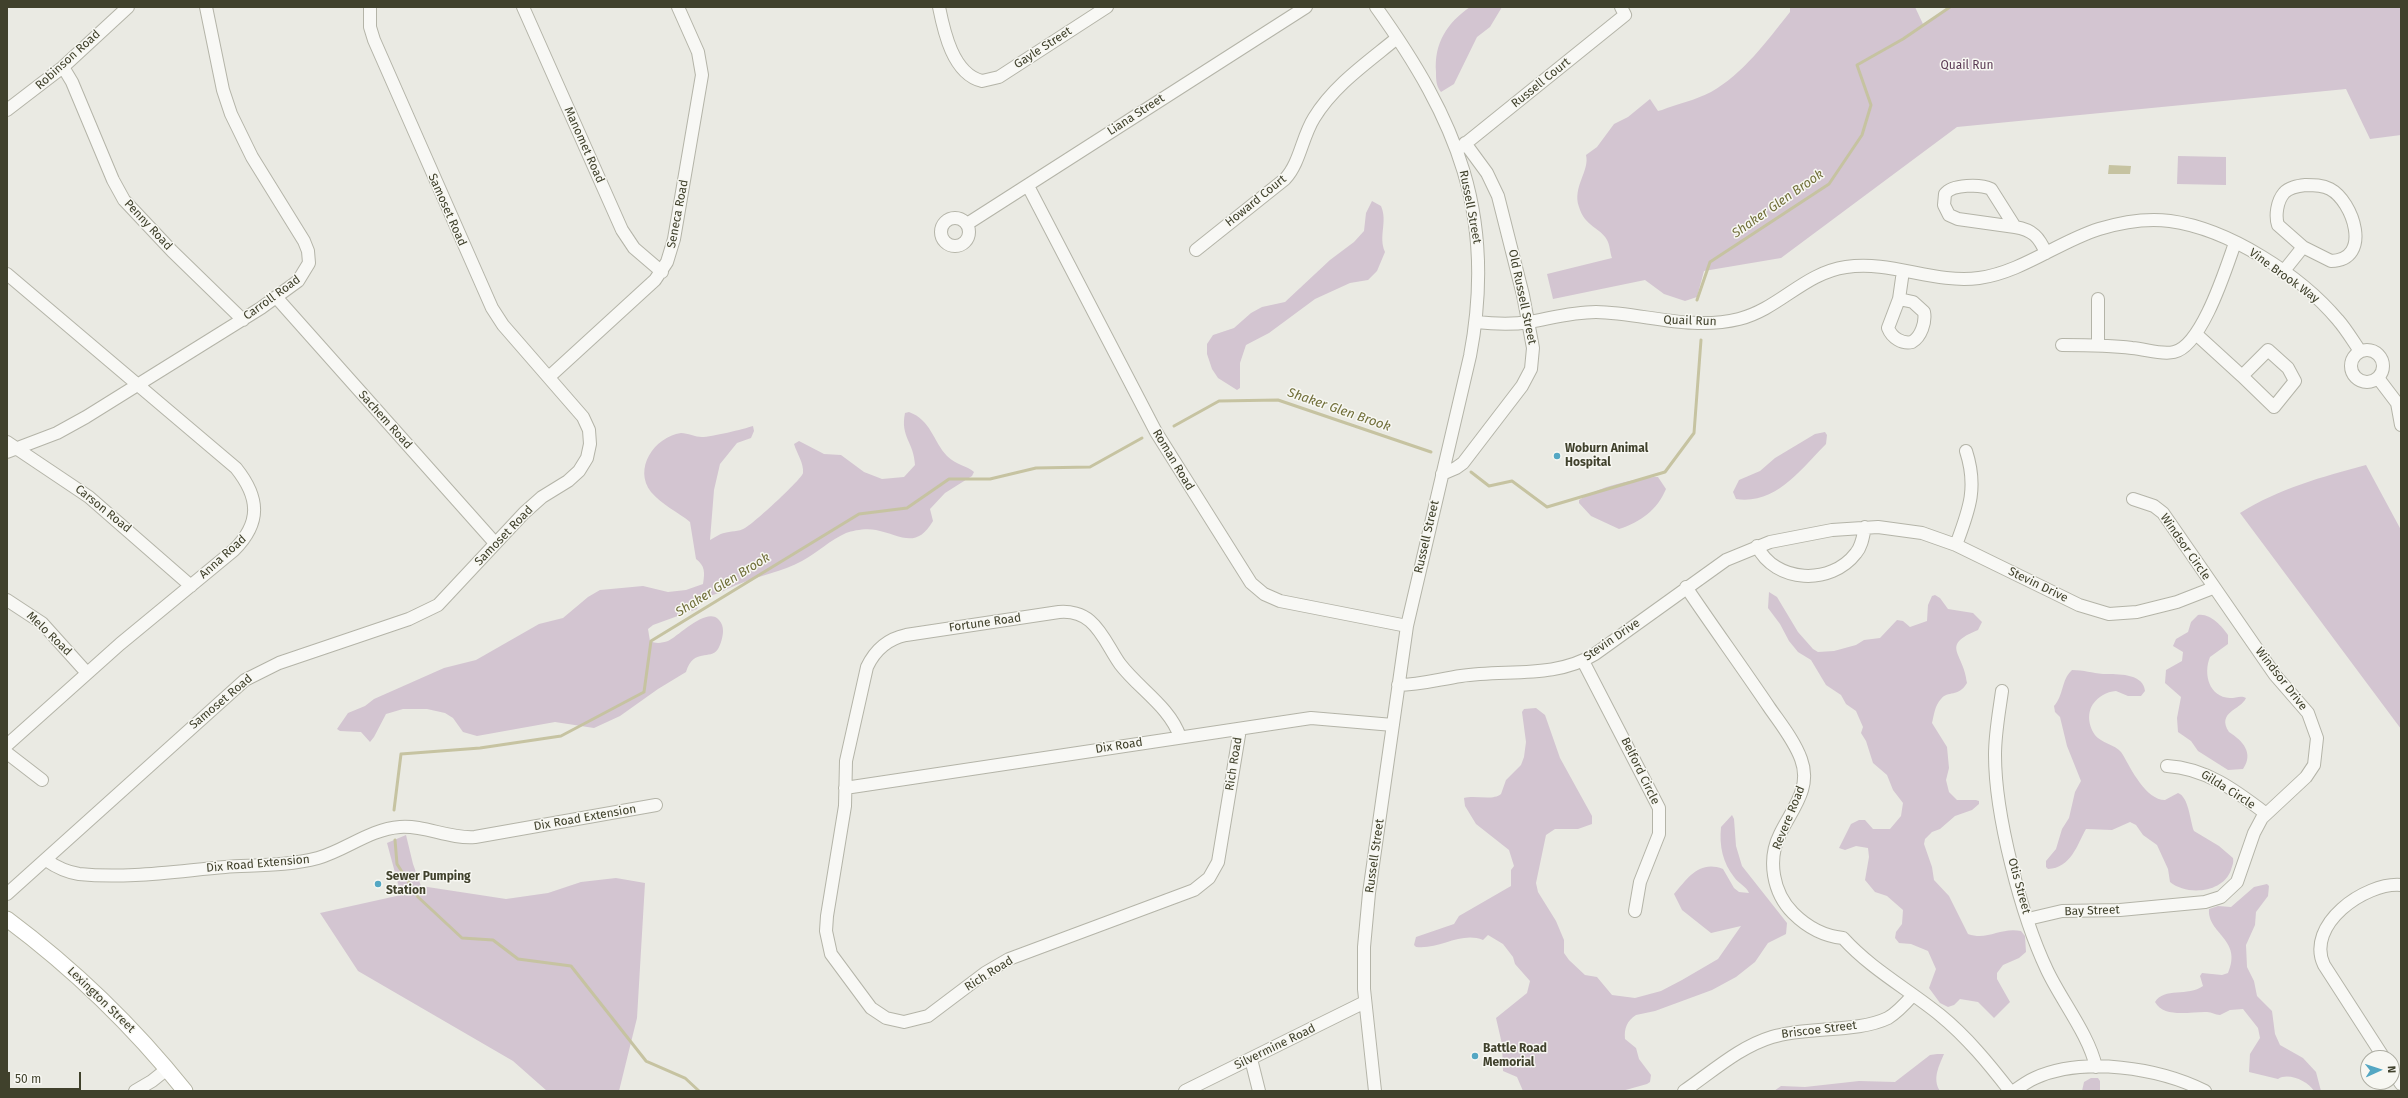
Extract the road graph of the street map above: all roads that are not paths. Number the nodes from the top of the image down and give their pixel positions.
1 (128, 7) edge
2 (206, 7) edge
3 (523, 7) edge
4 (678, 7) edge
5 (939, 7) edge
6 (1107, 7) edge
7 (1306, 7) edge
8 (1376, 7) edge
9 (370, 8) edge
10 (1623, 11) edge
11 (1397, 38) junction
12 (63, 67) junction
13 (7, 110) edge
14 (1461, 147) junction
15 (1028, 186) junction
16 (967, 224) dead end
17 (2015, 228) junction
18 (2235, 243) junction
19 (2303, 247) junction
20 (1196, 250) dead end
21 (2046, 253) junction
22 (662, 272) junction
23 (1903, 272) junction
24 (2283, 272) junction
25 (7, 274) edge
26 (276, 298) junction
27 (1899, 299) dead end
28 (2098, 299) dead end
29 (243, 320) junction
30 (1476, 322) junction
31 (1529, 322) junction
32 (2196, 334) junction
33 (2062, 345) dead end
34 (2098, 345) junction
35 (2360, 351) junction
36 (2242, 376) junction
37 (549, 377) junction
38 (2378, 378) junction
39 (136, 386) junction
40 (2401, 425) edge
41 (10, 447) edge
42 (1966, 451) dead end
43 (1442, 474) junction
44 (2133, 498) dead end
45 (1865, 527) junction
46 (495, 543) junction
47 (1956, 545) junction
48 (1757, 546) junction
49 (191, 586) junction
50 (1686, 587) junction
51 (2213, 588) junction
52 (7, 600) edge
53 (1407, 626) junction
54 (1583, 661) junction
55 (87, 673) junction
56 (1398, 685) junction
57 (2002, 692) dead end
58 (1393, 725) junction
59 (1240, 729) junction
60 (1180, 737) junction
61 (7, 745) edge
62 (7, 753) edge
63 (2167, 766) dead end
64 (42, 780) dead end
65 (845, 788) junction
66 (656, 805) dead end
67 (2265, 813) junction
68 (46, 860) junction
69 (2401, 885) edge
70 (7, 894) edge
71 (2156, 907) joint
72 (1635, 911) dead end
73 (7, 919) edge
74 (2028, 919) junction
75 (1913, 996) junction
76 (1365, 1002) junction
77 (2379, 1050) edge
78 (1251, 1059) junction
79 (2096, 1067) junction
80 (168, 1069) junction
81 (135, 1091) edge
82 (185, 1091) edge
83 (1185, 1091) edge
84 (1259, 1091) edge
85 (1375, 1091) edge
86 (1684, 1091) edge
87 (2010, 1091) edge
88 (2014, 1091) edge
89 (2205, 1091) edge

1 - 12 street, Robinson Road
2 - 26 street, Carroll Road
3 - 22 street, Manomet Road
4 - 22 street, Seneca Road
5 - 6 street, Gayle Street
7 - 15 street, Liana Street
8 - 11 street, Russell Street
9 - 37 street, Samoset Road
10 - 14 street, Russell Court
11 - 14 street, Russell Street
11 - 20 street, Howard Court
12 - 13 street, Robinson Road
12 - 29 street, Penny Road
14 - 30 street, Russell Street
14 - 31 street, Old Russell Street
15 - 16 street, Liana Street
15 - 53 street, Roman Road
17 - 17 street
17 - 21 street
18 - 21 street, Quail Run
18 - 24 street, Vine Brook Way
18 - 32 street
19 - 19 street
19 - 24 street
21 - 23 street, Quail Run
22 - 37 street, Seneca Road
23 - 27 street
23 - 31 street, Quail Run
24 - 35 street, Vine Brook Way
25 - 39 street, Anna Road
26 - 29 street, Carroll Road
26 - 46 street, Sachem Road
28 - 34 street
29 - 39 street, Carroll Road
30 - 31 street, Quail Run
30 - 43 street, Russell Street
31 - 43 street, Old Russell Street
32 - 34 street
32 - 36 street
33 - 34 street
35 - 38 street
35 - 38 street
36 - 36 street
37 - 46 street, Samoset Road
38 - 40 street
39 - 41 street, Carroll Road
39 - 49 street, Anna Road
41 - 49 street, Carson Road
42 - 47 street
43 - 53 street, Russell Street
44 - 51 street, Windsor Circle
45 - 47 street, Stevin Drive
45 - 48 street, Stevin Drive
45 - 48 street
46 - 68 street, Samoset Road
47 - 51 street, Stevin Drive
48 - 50 street, Stevin Drive
49 - 55 street, Anna Road
50 - 54 street, Stevin Drive
50 - 75 street, Revere Road
51 - 67 street, Windsor Drive
52 - 55 street, Melo Road
53 - 56 street, Russell Street
54 - 56 street, Stevin Drive
54 - 72 street, Belford Circle
55 - 61 street, Anna Road
56 - 58 street, Russell Street
57 - 74 street, Otis Street
58 - 59 street, Dix Road
58 - 76 street, Russell Street
59 - 60 street, Dix Road
59 - 65 street, Rich Road
60 - 65 street, Dix Road
60 - 65 street, Fortune Road
62 - 64 street
63 - 67 street, Gilda Circle
66 - 68 street, Dix Road Extension
67 - 71 street, Windsor Drive
68 - 70 street, Samoset Road
69 - 77 street
71 - 74 street, Bay Street
73 - 80 main road, Lexington Street
74 - 79 street, Otis Street
75 - 86 street, Briscoe Street
75 - 87 street, Revere Road
76 - 78 street, Silvermine Road
76 - 85 street, Russell Street
78 - 83 street, Silvermine Road
78 - 84 street
79 - 88 street
79 - 89 street
80 - 81 street
80 - 82 main road, Lexington Street

